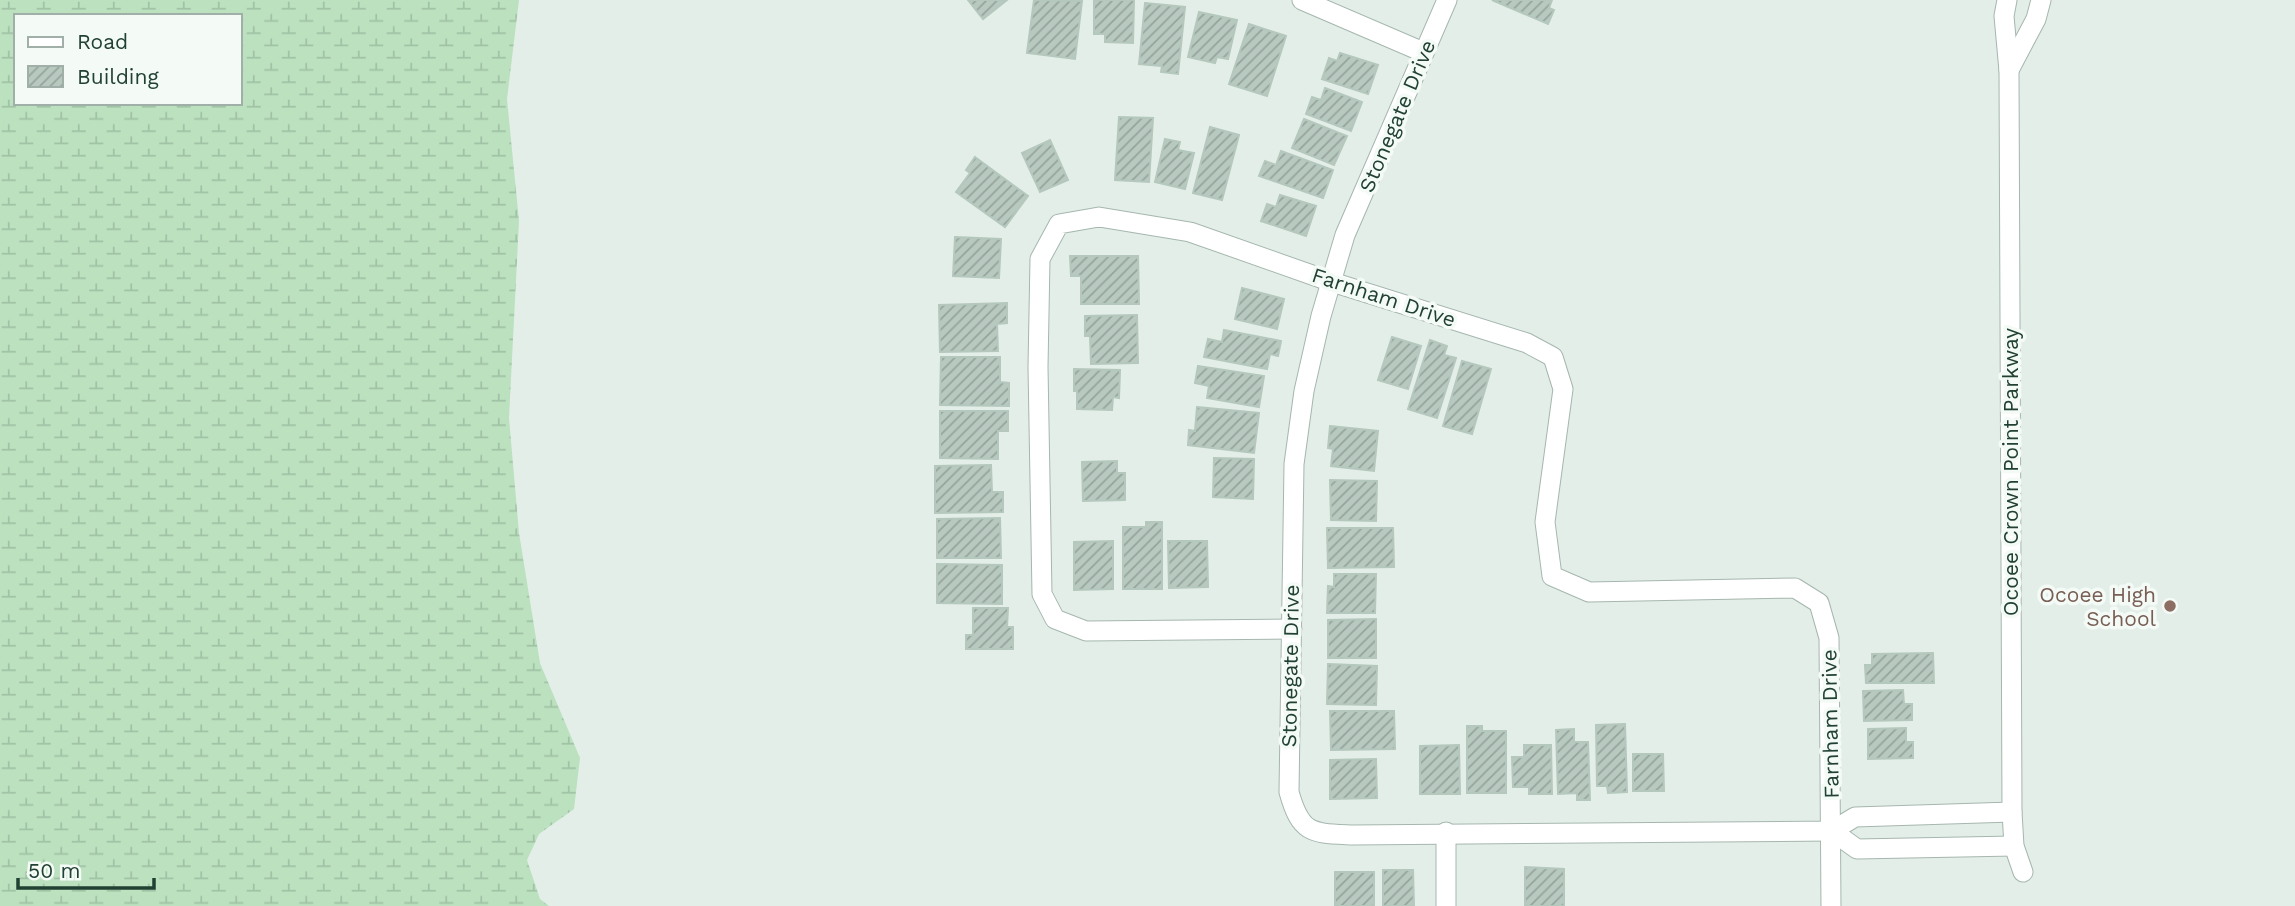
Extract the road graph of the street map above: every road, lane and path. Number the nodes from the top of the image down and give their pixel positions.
1 (1301, 0) edge
2 (1447, 0) edge
3 (2007, 0) edge
4 (2041, 0) edge
5 (1423, 52) junction
6 (2009, 71) junction
7 (1332, 282) junction
8 (1292, 629) junction
9 (2012, 812) junction
10 (1832, 831) junction
11 (1446, 832) junction
12 (2014, 846) junction
13 (2023, 872) dead end
14 (1446, 906) edge
15 (1831, 906) edge

1 - 5 street
2 - 5 street, Stonegate Drive
3 - 6 street, Ocoee Crown Point Parkway
4 - 6 street, Ocoee Crown Point Parkway
5 - 7 street, Stonegate Drive
6 - 9 street, Ocoee Crown Point Parkway
7 - 8 street, Stonegate Drive
7 - 8 street, Farnham Drive
7 - 10 street, Farnham Drive
8 - 11 street, Stonegate Drive
9 - 10 street, Stonegate Drive
9 - 12 street, Ocoee Crown Point Parkway
10 - 11 street, Stonegate Drive
10 - 12 street
10 - 15 street, Farnham Drive
11 - 14 street
12 - 13 street, Ocoee Crown Point Parkway

